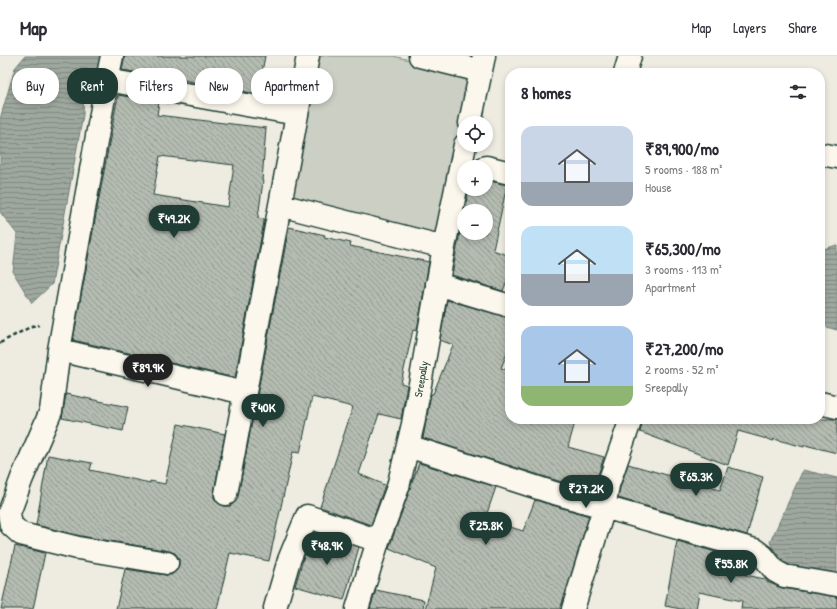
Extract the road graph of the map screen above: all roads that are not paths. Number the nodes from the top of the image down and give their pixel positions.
1 (112, 56) edge
2 (308, 56) edge
3 (420, 56) edge
4 (630, 56) edge
5 (482, 63) edge
6 (110, 68) edge
7 (626, 68) edge
8 (118, 82) edge
9 (103, 104) edge
10 (297, 114) junction
11 (471, 116) edge
12 (464, 153) edge
13 (825, 155) edge
14 (837, 157) edge
15 (474, 160) edge
16 (493, 169) edge
17 (505, 172) edge
18 (280, 205) junction
19 (444, 247) junction
20 (438, 284) junction
21 (505, 304) edge
22 (59, 350) junction
23 (245, 393) junction
24 (825, 404) edge
25 (837, 407) edge
26 (629, 424) edge
27 (408, 446) junction
28 (226, 494) dead end
29 (604, 508) junction
30 (378, 541) junction
31 (167, 563) dead end
32 (837, 585) edge
33 (275, 608) edge
34 (357, 609) edge
35 (573, 609) edge

1 - 6 street
2 - 10 street
3 - 5 street
4 - 7 street
5 - 11 street
8 - 10 street
9 - 22 street
10 - 18 street
12 - 15 street
12 - 19 street, Sreepally
13 - 14 street
16 - 17 street
18 - 19 street
18 - 23 street
19 - 20 street, Sreepally
20 - 21 street
20 - 27 street, Sreepally
22 - 23 street
22 - 31 street
23 - 28 street
24 - 25 street
26 - 29 street
27 - 29 street
27 - 30 street, Sreepally
29 - 32 street
29 - 35 street
30 - 33 street
30 - 34 street, Sreepally

